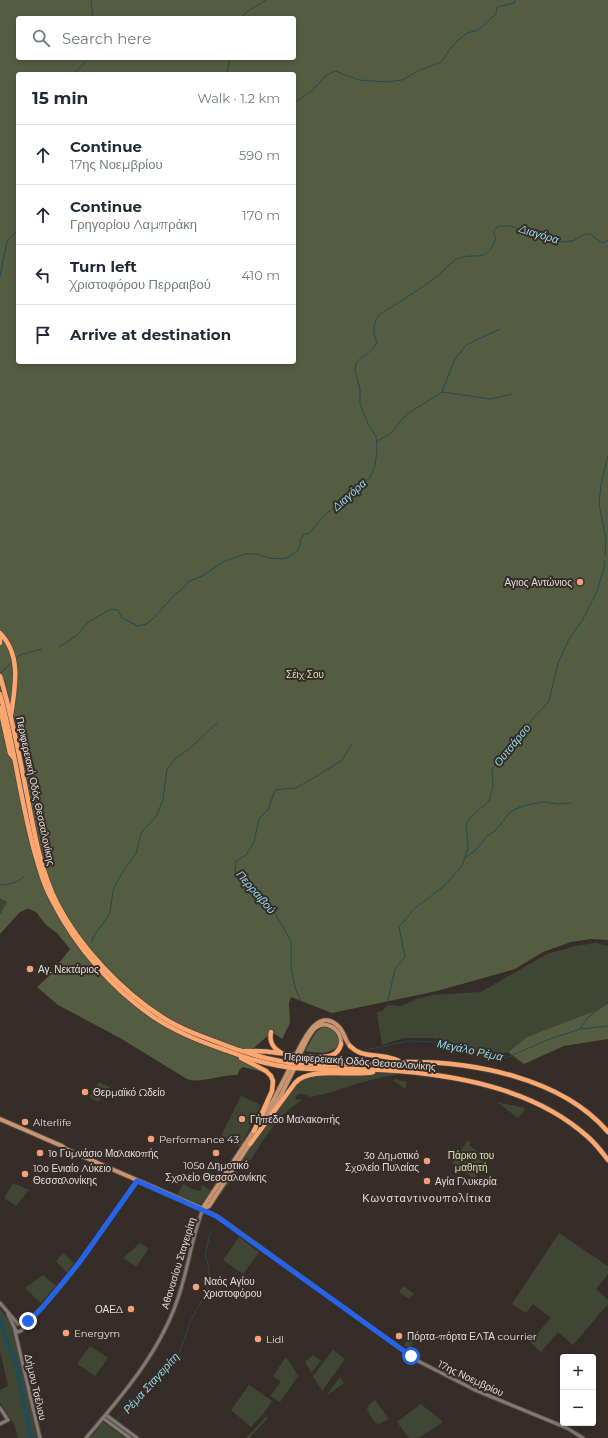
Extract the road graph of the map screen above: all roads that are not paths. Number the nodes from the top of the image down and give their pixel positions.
1 (0, 633) edge
2 (0, 636) edge
3 (0, 643) edge
4 (0, 678) edge
5 (0, 694) edge
6 (0, 708) edge
7 (11, 718) junction
8 (14, 759) junction
9 (271, 1032) dead end
10 (341, 1044) joint
11 (350, 1046) joint
12 (226, 1050) junction
13 (240, 1051) junction
14 (284, 1053) junction
15 (402, 1062) junction
16 (381, 1070) junction
17 (0, 1119) edge
18 (254, 1131) junction
19 (608, 1132) edge
20 (250, 1144) junction
21 (608, 1160) edge
22 (137, 1181) junction
23 (203, 1210) junction
24 (0, 1304) edge
25 (3, 1307) junction
26 (32, 1318) junction
27 (19, 1324) junction
28 (15, 1329) junction
29 (22, 1329) junction
30 (17, 1339) junction
31 (0, 1408) edge
32 (106, 1415) junction
33 (103, 1418) junction
34 (111, 1422) junction
35 (0, 1424) edge
36 (116, 1426) junction
37 (40, 1438) edge
38 (86, 1438) edge
39 (130, 1438) edge
40 (137, 1438) edge
41 (583, 1438) edge

1 - 7 highway
2 - 3 highway
4 - 7 highway, Περιφερειακή Οδός Θεσσαλονίκης
5 - 8 highway, Περιφερειακή Οδός Θεσσαλονίκης
6 - 8 highway
7 - 13 highway, Περιφερειακή Οδός Θεσσαλονίκης
8 - 12 highway, Περιφερειακή Οδός Θεσσαλονίκης
9 - 14 highway
10 - 11 main road
10 - 14 highway
11 - 15 highway
12 - 16 highway, Περιφερειακή Οδός Θεσσαλονίκης
12 - 18 highway
13 - 14 highway
13 - 15 highway, Περιφερειακή Οδός Θεσσαλονίκης
15 - 19 highway, Περιφερειακή Οδός Θεσσαλονίκης
16 - 20 highway
16 - 21 highway, Περιφερειακή Οδός Θεσσαλονίκης
17 - 22 main road
18 - 20 main road, Αθανασίου Σταγειρίτη
18 - 23 main road, Αθανασίου Σταγειρίτη
20 - 23 main road, Αθανασίου Σταγειρίτη
22 - 23 main road
22 - 26 street
23 - 32 street, Αθανασίου Σταγειρίτη
23 - 41 street, 17ης Νοεμβρίου
24 - 25 street, Δήμου Τσέλιου
25 - 27 street, Δήμου Τσέλιου
25 - 28 street, Δήμου Τσέλιου
26 - 27 street
26 - 29 street
27 - 28 street
27 - 29 street, Δήμου Τσέλιου
28 - 29 street
28 - 30 street, Δήμου Τσέλιου
29 - 30 street
30 - 37 street, Δήμου Τσέλιου
31 - 35 street
32 - 33 street, Αθανασίου Σταγειρίτη
32 - 34 street
33 - 34 street
33 - 38 street, Αθανασίου Σταγειρίτη
34 - 36 street
36 - 39 street
36 - 40 street

